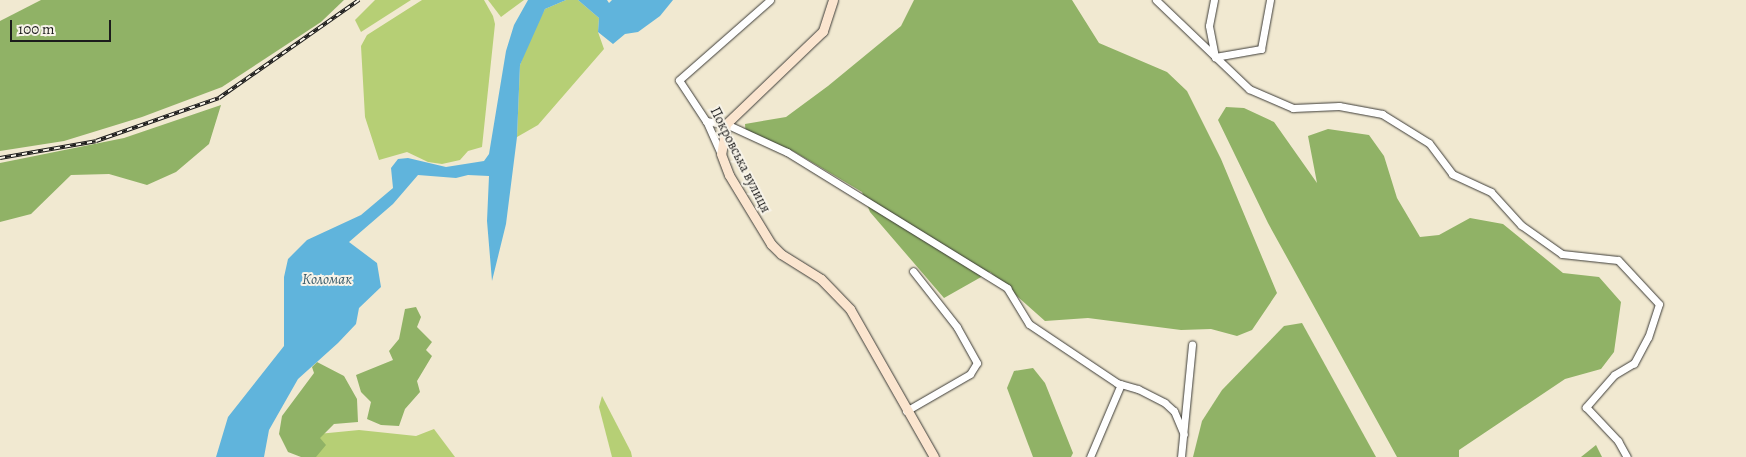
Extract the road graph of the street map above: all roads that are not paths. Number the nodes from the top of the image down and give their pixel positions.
1 (770, 0) edge
2 (834, 0) edge
3 (1156, 0) edge
4 (1214, 0) edge
5 (1270, 0) edge
6 (1215, 57) junction
7 (706, 121) junction
8 (726, 124) junction
9 (721, 154) junction
10 (913, 271) dead end
11 (1192, 345) dead end
12 (1121, 384) junction
13 (906, 411) junction
14 (1184, 434) junction
15 (934, 457) edge
16 (1090, 457) edge
17 (1181, 457) edge
18 (1626, 457) edge

1 - 7 street, Покровська вулиця
2 - 8 street
3 - 6 street
4 - 6 street
5 - 6 street
6 - 18 street
7 - 8 street
7 - 9 street, Покровська вулиця
8 - 9 street
8 - 12 street
9 - 13 street, Покровська вулиця
10 - 13 street
11 - 14 street
12 - 14 street
12 - 16 street
13 - 15 street, Покровська вулиця
14 - 17 street

